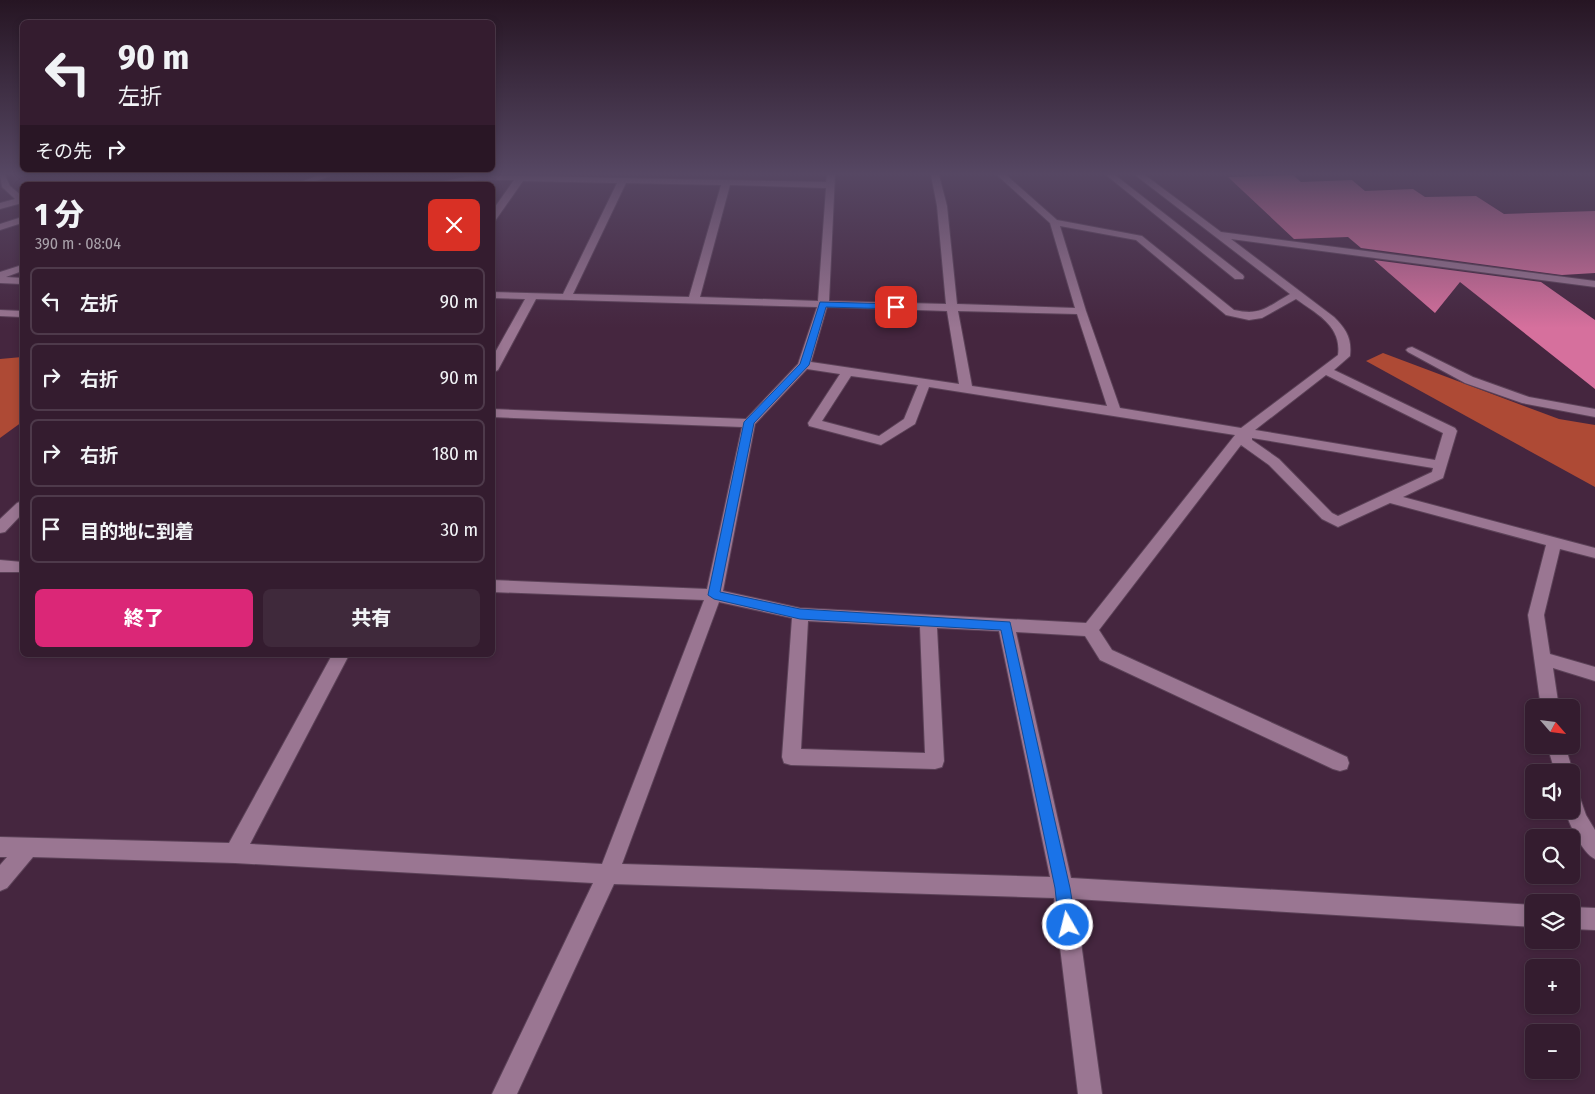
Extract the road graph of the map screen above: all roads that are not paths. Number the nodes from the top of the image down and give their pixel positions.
1 (601, 226) edge
2 (714, 226) edge
3 (828, 226) edge
4 (944, 226) edge
5 (1055, 226) edge
6 (1076, 226) edge
7 (1175, 226) edge
8 (1205, 226) edge
9 (1217, 235) junction
10 (20, 269) edge
11 (0, 276) edge
12 (1239, 277) dead end
13 (0, 280) edge
14 (20, 281) edge
15 (1595, 284) edge
16 (1297, 294) junction
17 (495, 295) edge
18 (532, 296) junction
19 (567, 296) junction
20 (694, 300) junction
21 (823, 304) junction
22 (952, 309) junction
23 (1081, 311) junction
24 (0, 313) edge
25 (20, 314) edge
26 (1412, 350) dead end
27 (495, 364) edge
28 (804, 365) junction
29 (848, 371) junction
30 (1327, 371) junction
31 (925, 382) junction
32 (966, 388) junction
33 (1115, 411) junction
34 (495, 413) edge
35 (1595, 413) edge
36 (749, 422) junction
37 (1244, 432) junction
38 (1442, 465) junction
39 (1389, 498) junction
40 (20, 508) edge
41 (0, 528) edge
42 (1554, 541) junction
43 (1595, 552) edge
44 (0, 566) edge
45 (20, 567) edge
46 (495, 586) edge
47 (714, 595) junction
48 (800, 614) junction
49 (928, 620) junction
50 (1006, 625) junction
51 (1090, 630) junction
52 (340, 657) edge
53 (1542, 658) junction
54 (1595, 674) edge
55 (1549, 699) edge
56 (1340, 763) dead end
57 (1578, 819) edge
58 (0, 847) edge
59 (27, 849) junction
60 (1595, 849) edge
61 (235, 853) junction
62 (608, 874) junction
63 (0, 881) edge
64 (1062, 888) junction
65 (1525, 915) edge
66 (1580, 918) edge
67 (1595, 919) edge
68 (504, 1094) edge
69 (1090, 1094) edge

1 - 19 street
2 - 20 street
3 - 21 street
4 - 22 street
5 - 23 street
6 - 16 street
7 - 12 street
8 - 9 street
9 - 15 street
9 - 16 street
10 - 11 street
13 - 14 street
16 - 30 street
17 - 18 street
18 - 19 street
18 - 27 street
19 - 20 street
20 - 21 street
21 - 22 street
21 - 28 street
22 - 23 street
22 - 32 street
23 - 33 street
24 - 25 street
26 - 35 street
28 - 29 street
28 - 36 street
29 - 31 street
29 - 31 street
30 - 37 street
30 - 38 street
31 - 32 street
32 - 33 street
33 - 37 street
34 - 36 street
36 - 47 street
37 - 38 street
37 - 39 street
37 - 51 street
38 - 39 street
39 - 42 street
40 - 41 street
42 - 43 street
42 - 53 street
44 - 45 street
46 - 47 street
47 - 48 street
47 - 62 street
48 - 49 street
48 - 49 street
49 - 50 street
50 - 51 street
50 - 64 street
51 - 56 street
52 - 61 street
53 - 54 street
53 - 55 street
57 - 60 street
58 - 59 street
59 - 61 street
59 - 63 street
61 - 62 street
62 - 64 street
62 - 68 street
64 - 65 street
64 - 69 street
66 - 67 street

